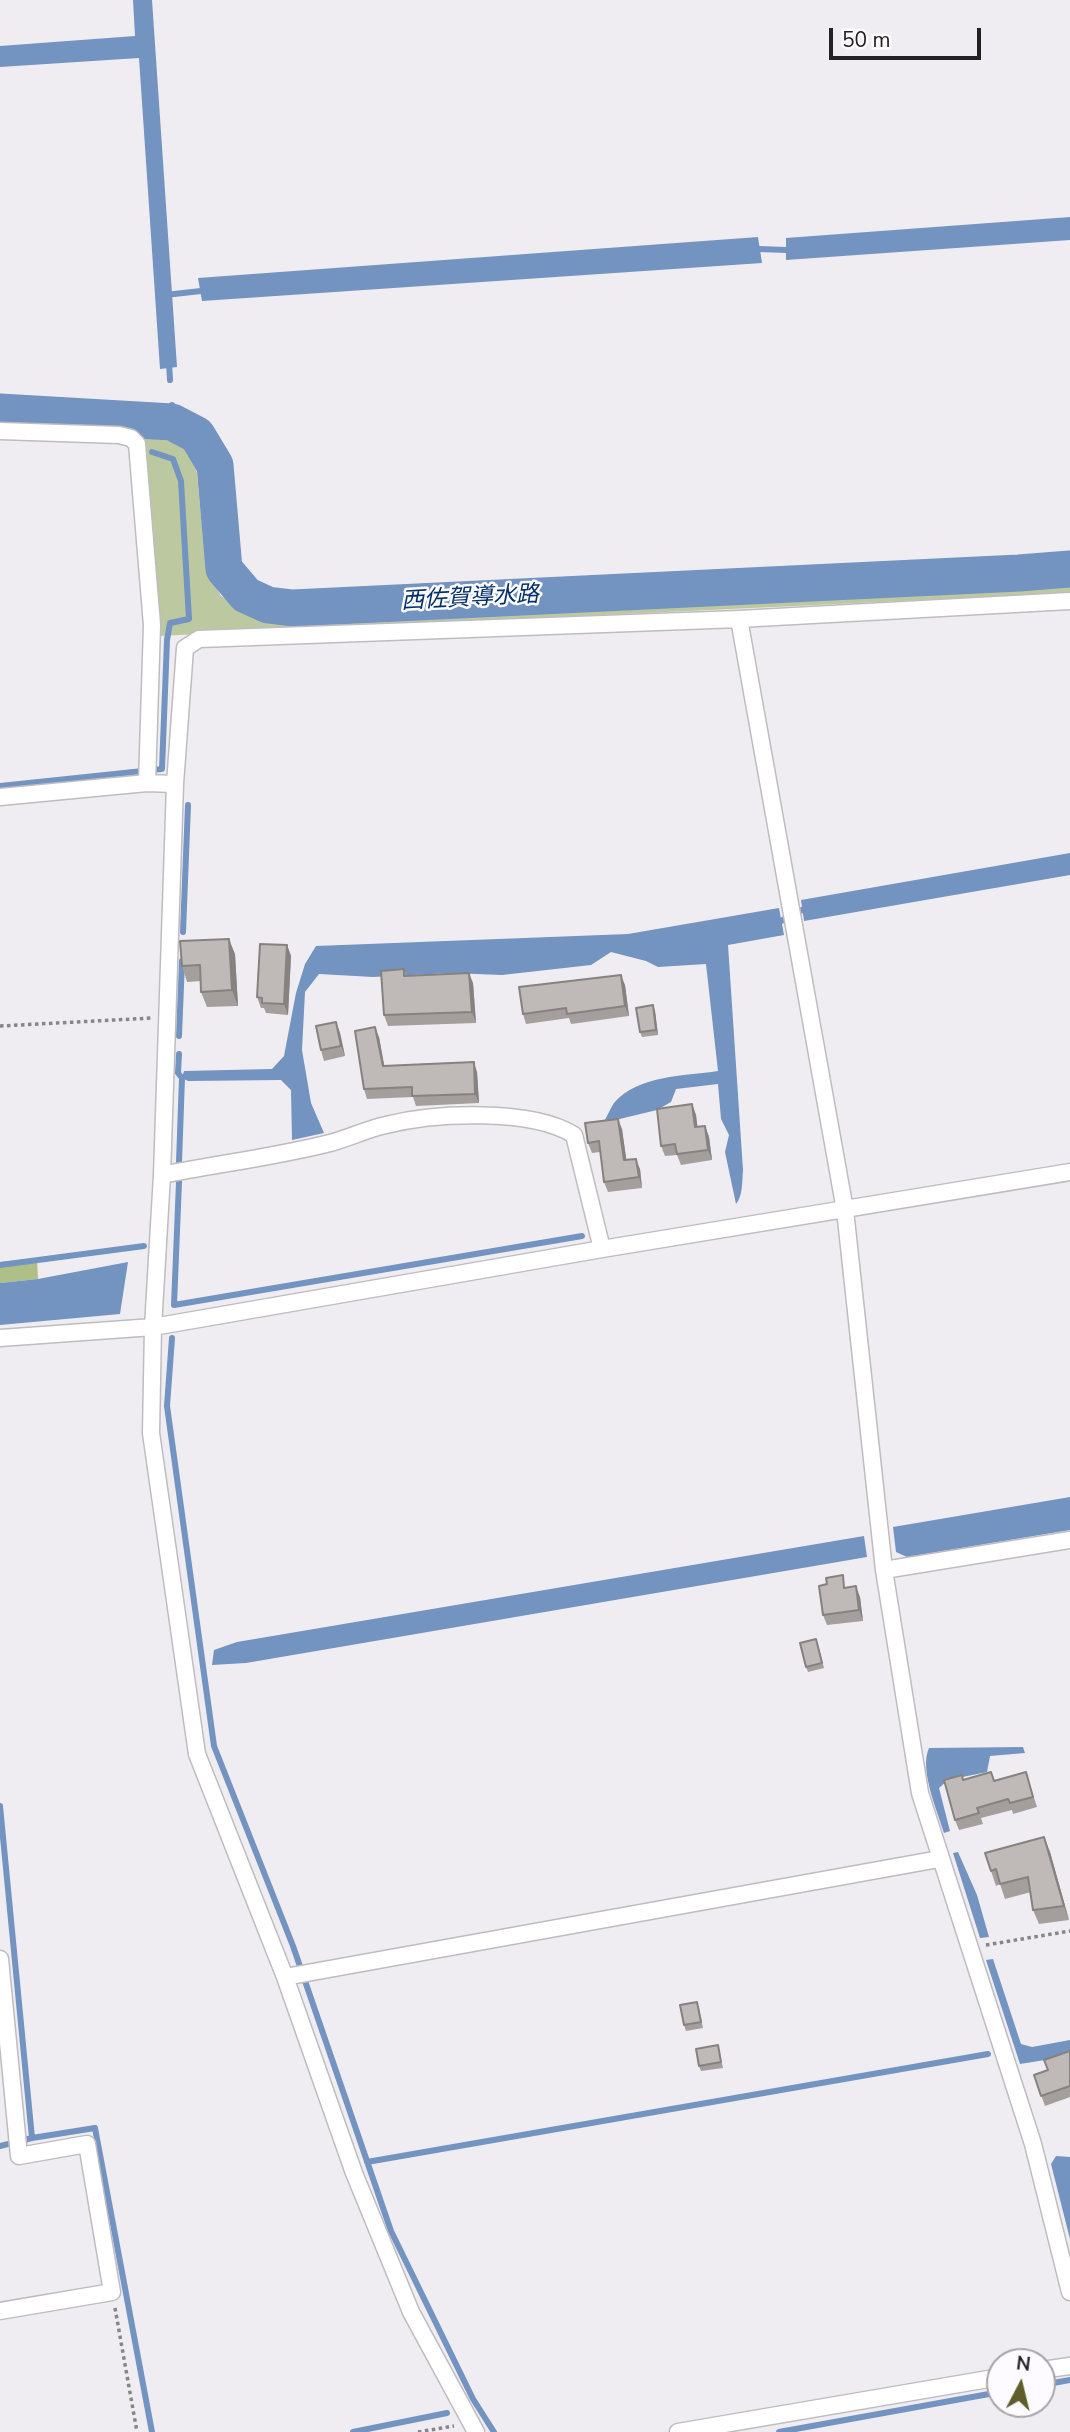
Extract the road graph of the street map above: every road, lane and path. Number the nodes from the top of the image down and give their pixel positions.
1 (0, 431) edge
2 (1070, 601) edge
3 (739, 619) junction
4 (147, 783) junction
5 (175, 783) junction
6 (0, 797) edge
7 (167, 1017) junction
8 (0, 1026) edge
9 (1070, 1172) edge
10 (162, 1175) junction
11 (845, 1210) junction
12 (601, 1249) junction
13 (153, 1327) junction
14 (0, 1338) edge
15 (1070, 1539) edge
16 (884, 1570) junction
17 (939, 1859) junction
18 (1070, 1931) edge
19 (971, 1947) junction
20 (0, 1959) edge
21 (285, 1978) junction
22 (112, 2292) junction
23 (1070, 2292) edge
24 (0, 2311) edge
25 (986, 2380) edge
26 (473, 2428) edge
27 (137, 2432) edge
28 (418, 2432) edge
29 (678, 2432) edge

1 - 4 street
2 - 3 street
3 - 5 street
3 - 11 street
4 - 5 street
4 - 6 street
5 - 7 street
7 - 8 path
7 - 10 street
9 - 11 street
10 - 12 street
10 - 13 street
11 - 12 street
11 - 16 street
12 - 13 street
13 - 14 street
13 - 21 street
15 - 16 street
16 - 17 street
17 - 19 street
17 - 21 street
18 - 19 path
19 - 23 street
20 - 22 street
21 - 26 street
22 - 24 street
22 - 27 path
25 - 29 street
26 - 28 path

